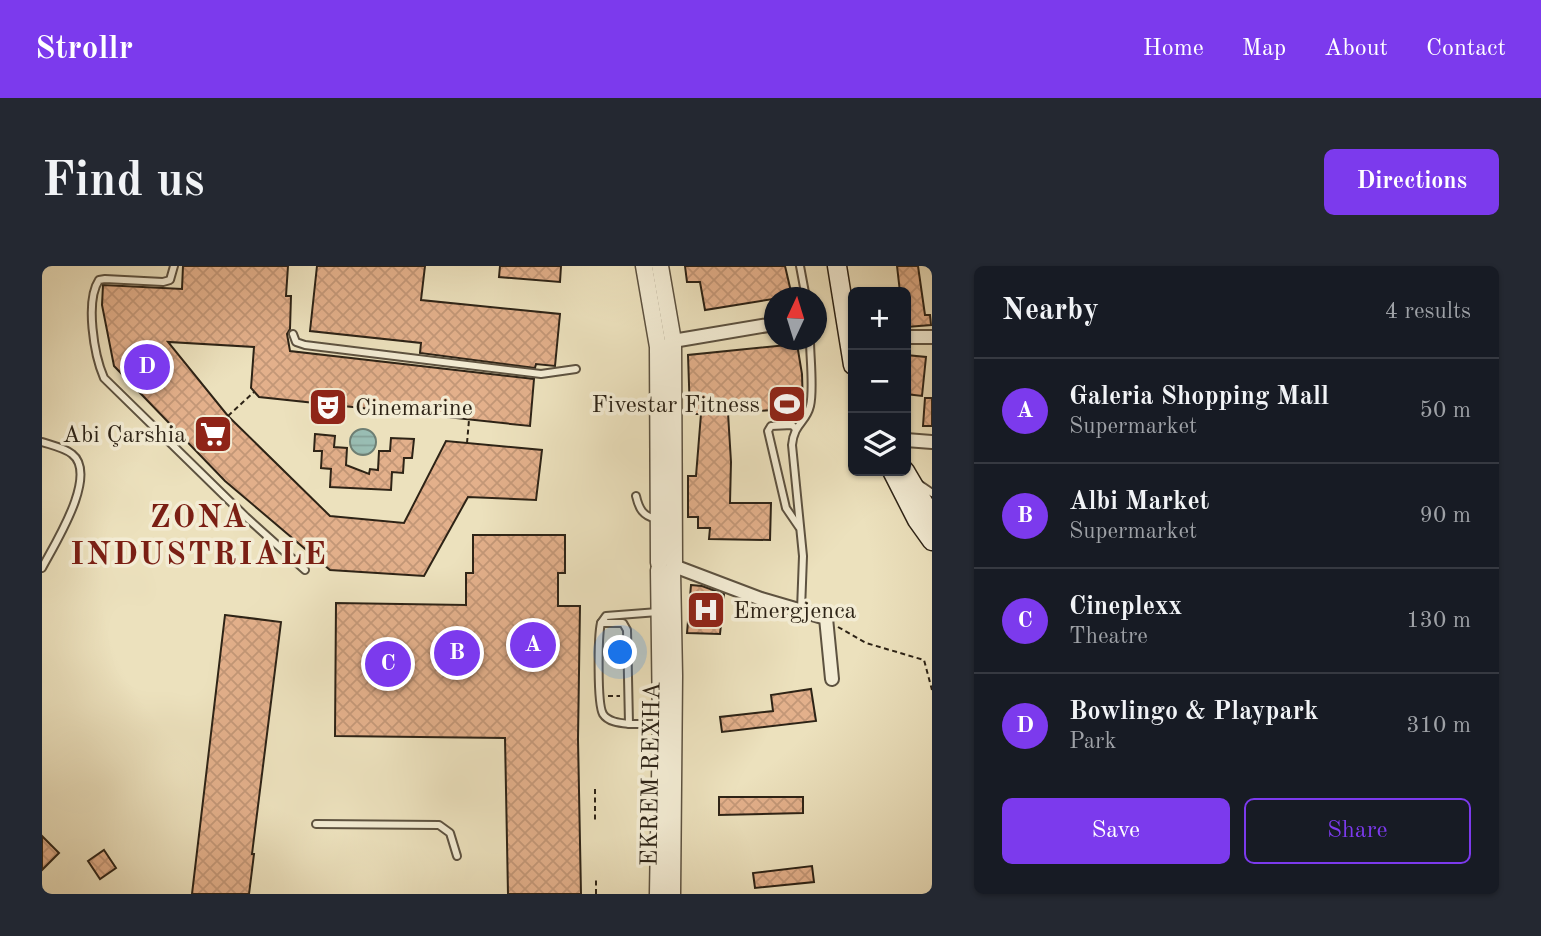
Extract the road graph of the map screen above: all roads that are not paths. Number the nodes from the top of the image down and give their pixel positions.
1 (174, 266) edge
2 (644, 266) edge
3 (660, 266) edge
4 (800, 266) edge
5 (837, 266) edge
6 (850, 266) edge
7 (804, 287) edge
8 (852, 287) edge
9 (848, 321) edge
10 (764, 326) edge
11 (293, 334) dead end
12 (911, 337) edge
13 (932, 337) edge
14 (673, 341) junction
15 (810, 350) edge
16 (576, 369) dead end
17 (795, 428) junction
18 (911, 440) edge
19 (42, 442) edge
20 (932, 442) edge
21 (895, 476) edge
22 (908, 476) edge
23 (910, 476) edge
24 (932, 493) edge
25 (636, 496) dead end
26 (932, 517) edge
27 (658, 520) junction
28 (801, 529) junction
29 (932, 541) edge
30 (668, 567) junction
31 (42, 568) edge
32 (305, 570) dead end
33 (801, 610) junction
34 (659, 612) junction
35 (601, 623) junction
36 (832, 679) dead end
37 (629, 724) junction
38 (661, 724) junction
39 (316, 824) dead end
40 (457, 856) dead end
41 (658, 894) edge
42 (672, 894) edge

1 - 32 lane
2 - 27 street, EKREM REXHA
3 - 14 street, EKREM REXHA
4 - 7 lane
5 - 9 main road
6 - 8 main road
10 - 14 street
11 - 16 lane
12 - 13 street
14 - 30 street, EKREM REXHA
15 - 17 lane
17 - 28 lane
17 - 28 lane
18 - 20 street
19 - 31 lane
21 - 29 main road
22 - 26 main road
23 - 24 lane
25 - 27 lane
27 - 30 street, EKREM REXHA
28 - 33 lane
30 - 33 street
30 - 34 street, EKREM REXHA
30 - 42 street, EKREM REXHA
33 - 36 street
34 - 35 lane
34 - 38 street, EKREM REXHA
35 - 37 lane
35 - 37 lane
37 - 38 lane
38 - 41 street, EKREM REXHA
39 - 40 lane

